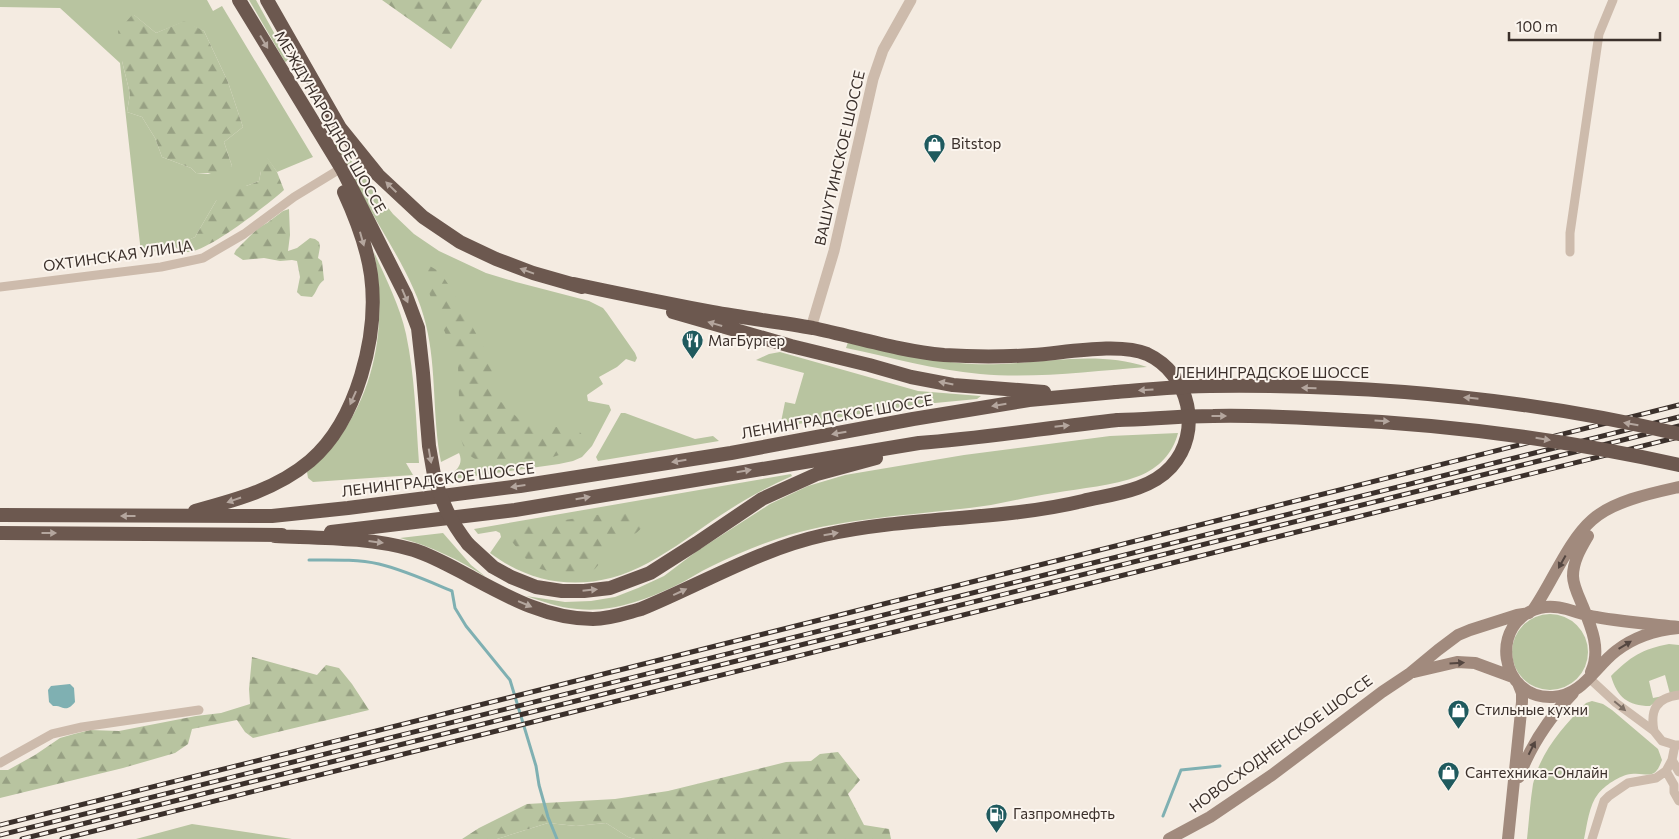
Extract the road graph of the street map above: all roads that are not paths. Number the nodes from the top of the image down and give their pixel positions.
1 (239, 0) edge
2 (267, 0) edge
3 (911, 0) edge
4 (1613, 0) edge
5 (326, 144) junction
6 (335, 172) junction
7 (1570, 252) dead end
8 (574, 284) junction
9 (0, 287) edge
10 (812, 328) junction
11 (1082, 394) junction
12 (1679, 434) edge
13 (961, 439) junction
14 (1679, 465) edge
15 (1679, 487) edge
16 (1620, 504) junction
17 (0, 515) edge
18 (177, 516) junction
19 (0, 533) edge
20 (275, 536) junction
21 (1531, 612) junction
22 (1572, 612) junction
23 (1587, 615) junction
24 (1679, 628) edge
25 (1591, 630) junction
26 (1410, 674) junction
27 (1589, 678) junction
28 (1516, 680) junction
29 (1577, 689) junction
30 (1679, 695) edge
31 (199, 710) dead end
32 (1654, 731) junction
33 (1677, 745) edge
34 (1672, 760) junction
35 (0, 763) edge
36 (1666, 771) junction
37 (1679, 772) edge
38 (1514, 793) junction
39 (1678, 799) edge
40 (1169, 839) edge
41 (1508, 839) edge
42 (1592, 839) edge

1 -> 5 highway, МЕЖДУНАРОДНОЕ ШОССЕ
8 -> 2 highway, МЕЖДУНАРОДНОЕ ШОССЕ
3 - 10 street, ВАШУТИНСКОЕ ШОССЕ
4 - 7 street
5 - 6 highway
5 -> 13 highway, МЕЖДУНАРОДНОЕ ШОССЕ, bridge
6 - 9 street, ОХТИНСКАЯ УЛИЦА
6 -> 18 highway
8 - 10 highway
11 -> 8 highway, МЕЖДУНАРОДНОЕ ШОССЕ
20 -> 10 highway
12 -> 11 highway, ЛЕНИНГРАДСКОЕ ШОССЕ, bridge
11 -> 18 highway, ЛЕНИНГРАДСКОЕ ШОССЕ
13 -> 14 highway, bridge
20 -> 13 highway
15 - 16 main road
16 -> 21 main road
16 - 23 main road
18 -> 17 highway, ЛЕНИНГРАДСКОЕ ШОССЕ
19 -> 20 highway
21 - 22 main road
21 - 26 main road, НОВОСХОДНЕНСКОЕ ШОССЕ
21 - 28 main road
22 - 23 main road
22 - 25 main road
23 - 24 main road
23 - 25 main road
27 -> 24 main road
25 - 27 main road
26 -> 28 main road, НОВОСХОДНЕНСКОЕ ШОССЕ
26 - 40 main road, НОВОСХОДНЕНСКОЕ ШОССЕ
27 - 29 main road
27 -> 32 street
28 - 29 main road
28 - 38 main road
38 -> 29 main road
30 - 32 street
31 - 35 street
32 - 33 street
33 - 34 street
34 - 36 street
34 - 37 street
36 - 39 street
36 - 42 street
38 - 41 main road

